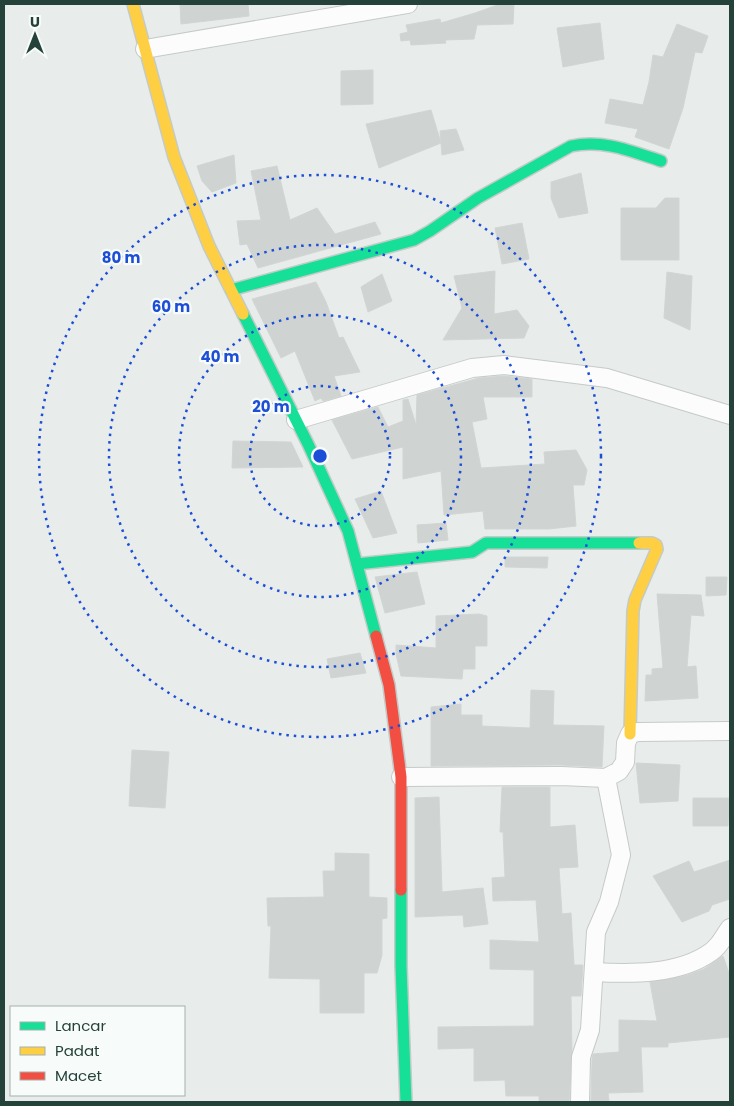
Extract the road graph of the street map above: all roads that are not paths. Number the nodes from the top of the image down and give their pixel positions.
1 (133, 4) edge
2 (408, 4) edge
3 (145, 49) junction
4 (661, 160) dead end
5 (231, 290) junction
6 (730, 415) edge
7 (296, 420) junction
8 (357, 564) junction
9 (730, 731) edge
10 (630, 734) junction
11 (401, 777) junction
12 (606, 778) junction
13 (730, 928) edge
14 (594, 972) junction
15 (406, 1102) edge
16 (580, 1102) edge

1 - 3 street
2 - 3 street
3 - 5 street
4 - 5 street
5 - 7 street
6 - 7 street
7 - 8 street
8 - 10 street
8 - 11 street
9 - 10 street
10 - 12 street
11 - 12 street
11 - 15 street
12 - 14 street
13 - 14 street
14 - 16 street

